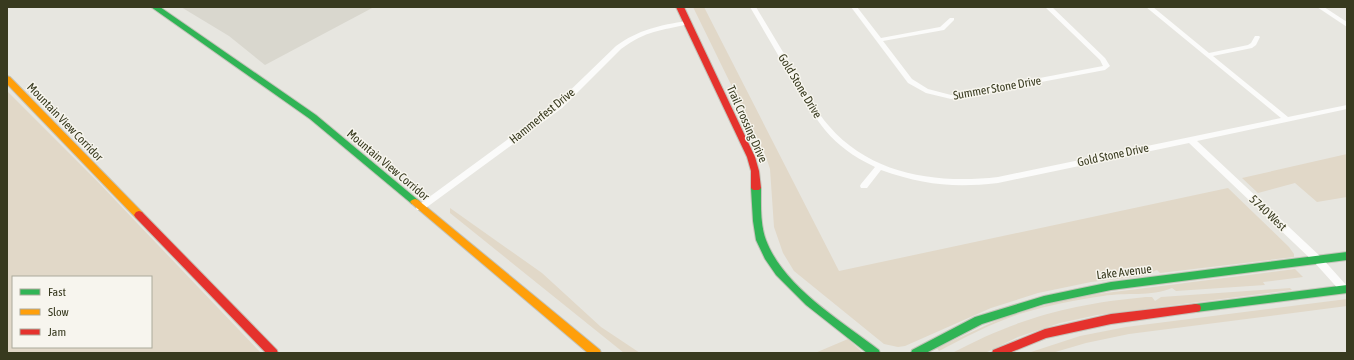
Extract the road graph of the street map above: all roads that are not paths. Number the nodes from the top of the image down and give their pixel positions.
1 (155, 7) edge
2 (680, 7) edge
3 (753, 7) edge
4 (854, 7) edge
5 (1048, 7) edge
6 (1149, 7) edge
7 (1320, 7) edge
8 (952, 19) dead end
9 (687, 23) junction
10 (1347, 25) edge
11 (1257, 38) dead end
12 (879, 40) junction
13 (1208, 55) junction
14 (7, 79) edge
15 (1347, 107) edge
16 (1286, 119) junction
17 (1190, 139) junction
18 (880, 166) junction
19 (864, 186) dead end
20 (420, 208) junction
21 (1347, 256) edge
22 (1318, 260) junction
23 (1346, 289) edge
24 (273, 353) edge
25 (596, 353) edge
26 (875, 353) edge
27 (916, 353) edge
28 (997, 353) edge

1 - 20 main road, Mountain View Corridor
2 - 9 main road, Trail Crossing Drive
3 - 18 street, Gold Stone Drive
4 - 12 street, Summer Stone Drive
5 - 12 street, Summer Stone Drive
6 - 13 street
7 - 10 street
8 - 12 street
9 - 20 street, Hammerfest Drive
9 - 26 main road, Trail Crossing Drive
11 - 13 street
13 - 16 street
14 - 24 main road, Mountain View Corridor
15 - 16 street, Gold Stone Drive
16 - 17 street, Gold Stone Drive
17 - 18 street, Gold Stone Drive
17 - 22 street, 5740 West
18 - 19 street
20 - 25 main road, Mountain View Corridor
21 - 22 main road, Lake Avenue
22 - 23 street, 5740 West
22 - 27 main road, Lake Avenue
23 - 28 main road

